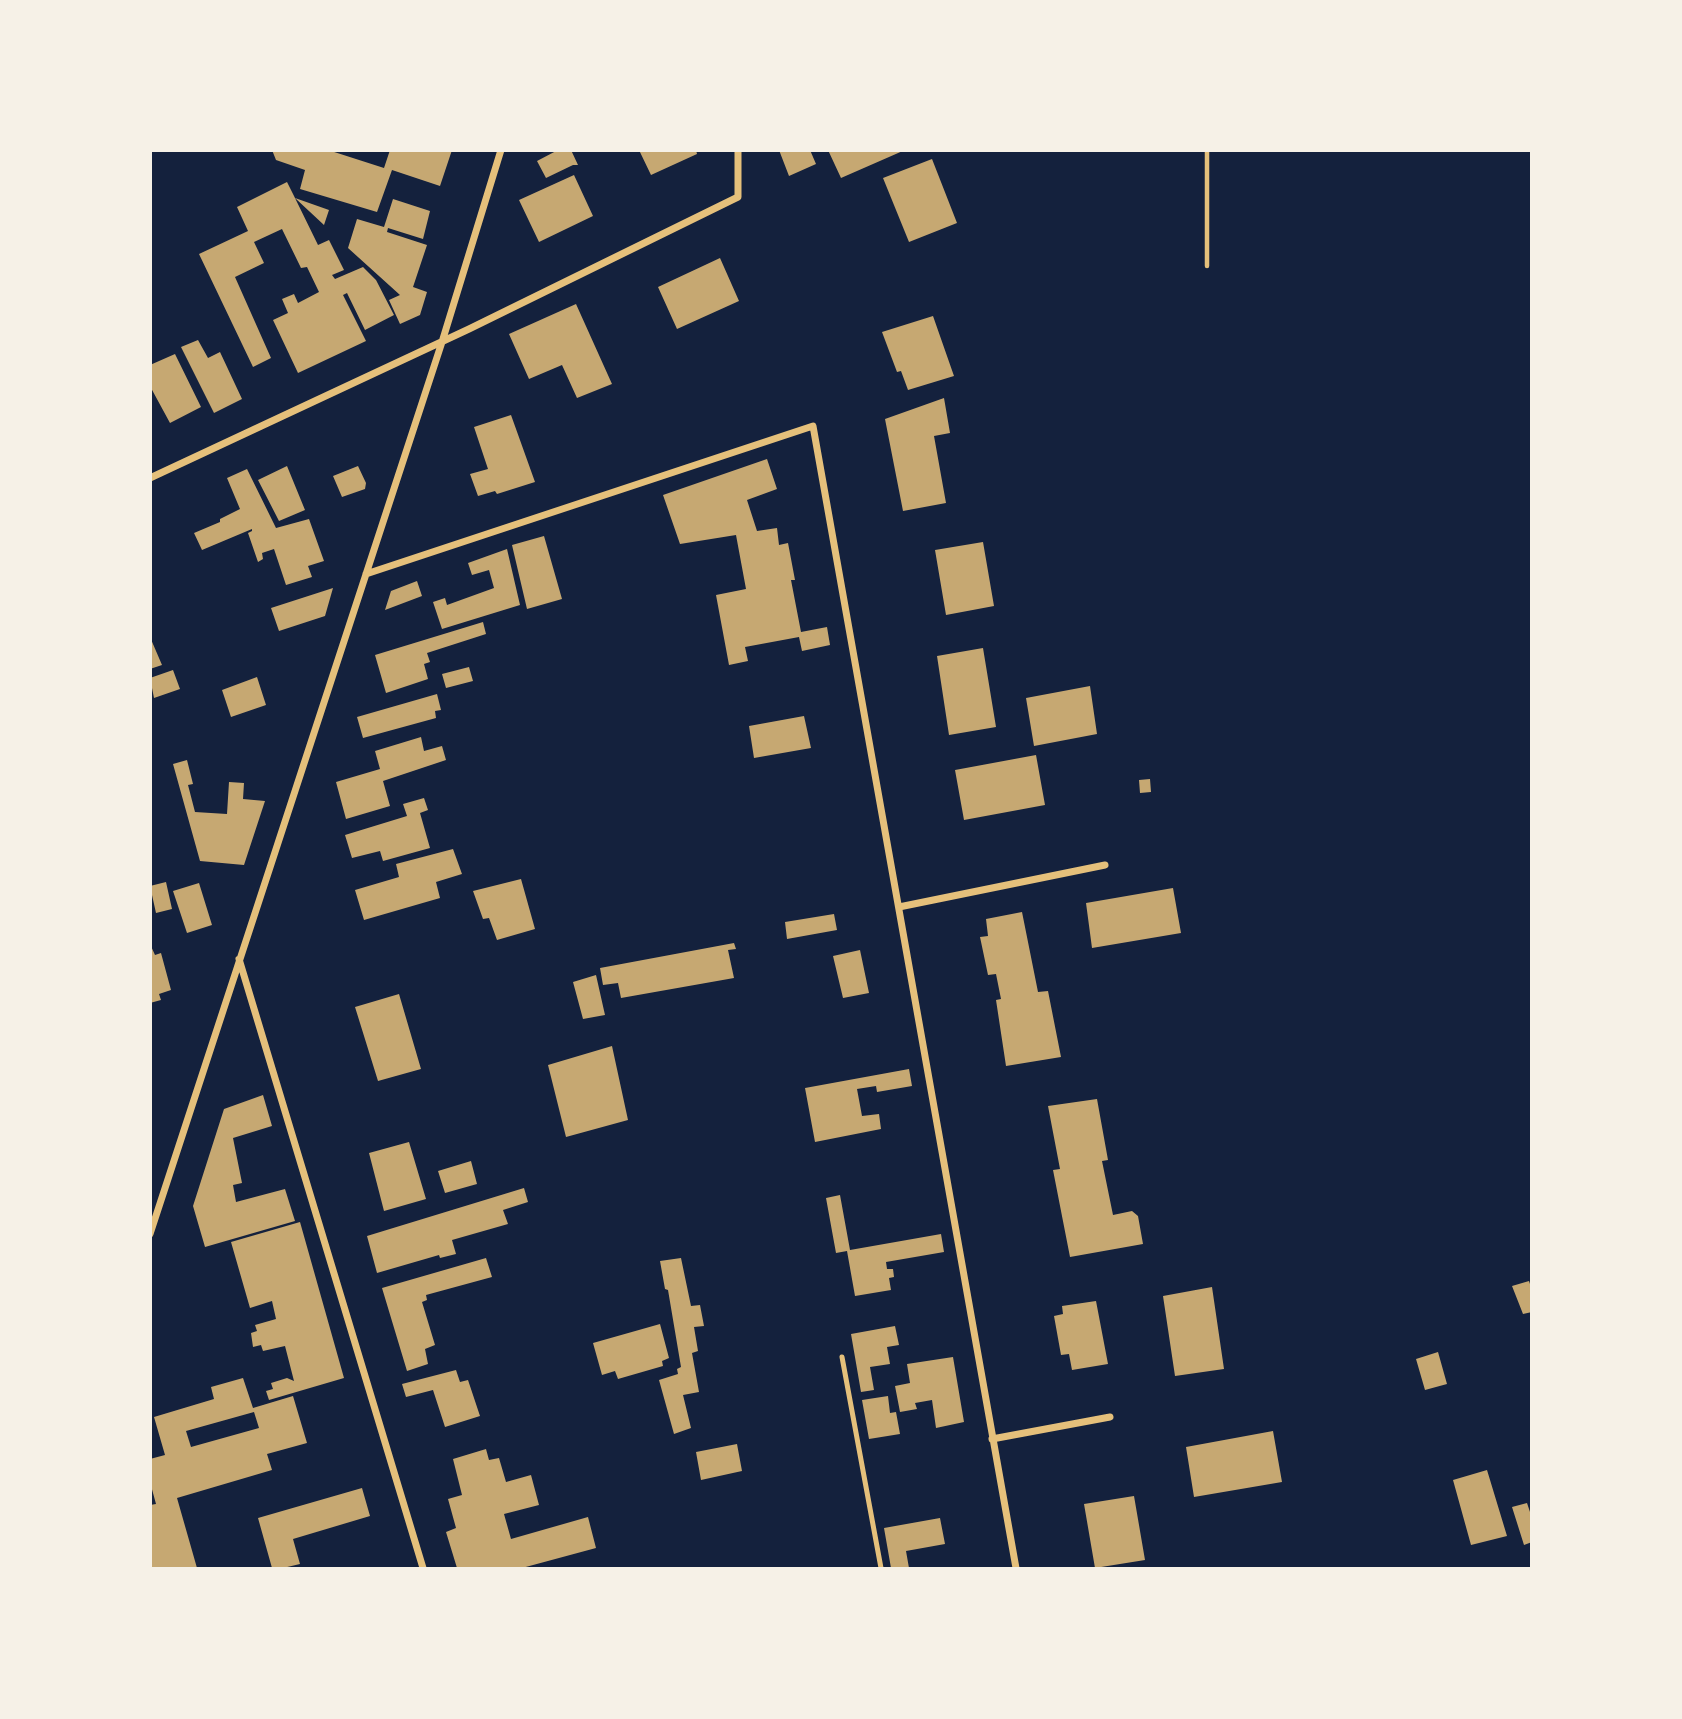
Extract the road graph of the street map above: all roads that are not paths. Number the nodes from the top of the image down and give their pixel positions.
1 (501, 150) edge
2 (738, 150) edge
3 (442, 342) junction
4 (150, 478) edge
5 (366, 574) junction
6 (1105, 865) dead end
7 (899, 907) junction
8 (239, 959) junction
9 (150, 1234) edge
10 (842, 1357) dead end
11 (1110, 1418) dead end
12 (992, 1439) junction
13 (422, 1569) edge
14 (881, 1569) edge
15 (1016, 1569) edge

1 - 3 street
2 - 3 street
3 - 4 street
3 - 5 street
5 - 7 street
5 - 8 street
6 - 7 street
7 - 12 street
8 - 9 street
8 - 13 street
10 - 14 lane
11 - 12 street
12 - 15 street

